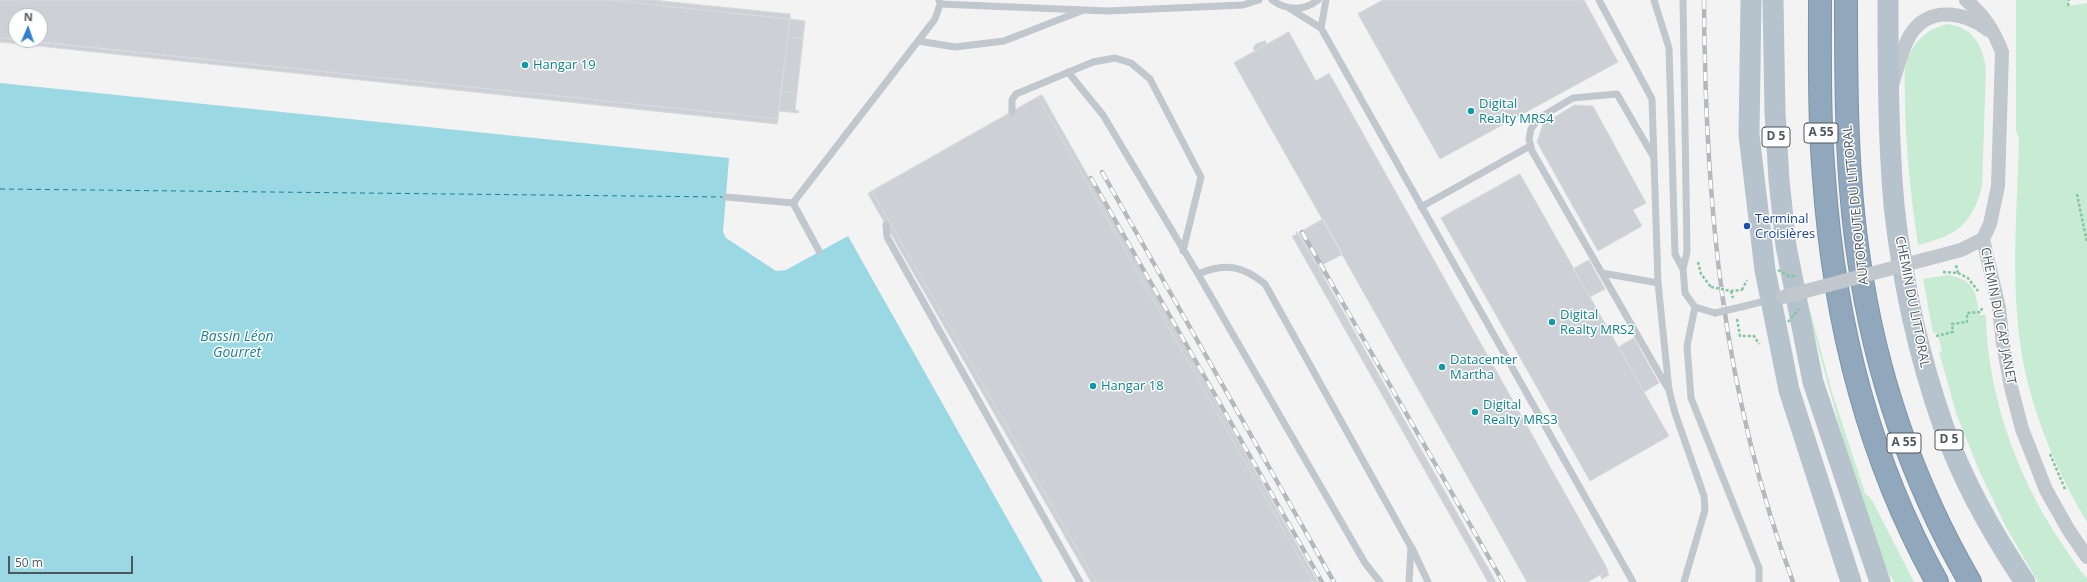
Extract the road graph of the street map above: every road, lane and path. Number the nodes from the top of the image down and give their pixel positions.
1 (1259, 0) edge
2 (1272, 0) edge
3 (1318, 0) edge
4 (1326, 0) edge
5 (1598, 0) edge
6 (1654, 0) edge
7 (1751, 0) edge
8 (1772, 0) edge
9 (1820, 0) edge
10 (1846, 0) edge
11 (1888, 0) edge
12 (1966, 0) edge
13 (2069, 0) edge
14 (940, 2) edge
15 (1682, 2) edge
16 (2068, 6) dead end
17 (1289, 8) junction
18 (1083, 10) junction
19 (1320, 28) junction
20 (1997, 37) junction
21 (918, 41) junction
22 (1068, 72) junction
23 (1888, 95) junction
24 (1012, 112) dead end
25 (1530, 146) junction
26 (1654, 157) junction
27 (2077, 194) dead end
28 (726, 197) dead end
29 (793, 203) junction
30 (1421, 206) junction
31 (886, 225) dead end
32 (1983, 239) junction
33 (2087, 242) edge
34 (1183, 251) junction
35 (819, 252) dead end
36 (1683, 269) junction
37 (1778, 270) dead end
38 (1602, 273) junction
39 (1198, 274) junction
40 (1798, 276) dead end
41 (1658, 283) junction
42 (1711, 287) dead end
43 (1742, 290) dead end
44 (1777, 299) junction
45 (1804, 306) dead end
46 (1695, 307) junction
47 (1982, 308) dead end
48 (1788, 322) dead end
49 (1740, 336) dead end
50 (1935, 336) dead end
51 (1757, 339) dead end
52 (1669, 390) junction
53 (1411, 547) junction
54 (2087, 557) edge
55 (1080, 582) edge
56 (1380, 582) edge
57 (1409, 582) edge
58 (1428, 582) edge
59 (1633, 582) edge
60 (1684, 582) edge
61 (1759, 582) edge
62 (1851, 582) edge
63 (1880, 582) edge
64 (1937, 582) edge
65 (1970, 582) edge
66 (2025, 582) edge

1 - 18 lane
2 - 17 lane
3 - 17 lane
4 - 19 lane
5 - 26 lane
6 - 36 lane
7 - 44 main road
8 - 63 main road, D 5
9 - 64 highway, AUTOROUTE DU LITTORAL / A 55
10 - 65 highway, AUTOROUTE DU LITTORAL / A 55
11 - 23 main road, CHEMIN DU LITTORAL / D 5
12 - 20 street, CHEMIN DU CAP JANET
13 - 16 path
14 - 18 lane
14 - 21 lane
15 - 36 lane
17 - 19 lane
18 - 21 lane
19 - 30 lane
20 - 23 street
20 - 32 street, CHEMIN DU CAP JANET
21 - 29 lane
22 - 24 lane
22 - 34 lane
22 - 34 lane
23 - 66 main road, CHEMIN DU LITTORAL / D 5
25 - 26 lane
25 - 30 lane
25 - 38 lane
26 - 41 lane
27 - 33 path
28 - 29 lane
29 - 35 lane
30 - 59 lane
31 - 55 lane
32 - 44 street, bridge
32 - 54 street, CHEMIN DU CAP JANET
34 - 39 lane
36 - 46 lane
37 - 40 path, bridge
38 - 41 lane
38 - 52 lane
39 - 53 lane
39 - 56 lane
41 - 52 lane
42 - 43 path, bridge
44 - 46 lane, bridge
44 - 62 main road
45 - 48 path, bridge
46 - 61 lane
47 - 50 path
49 - 51 path
52 - 60 lane
53 - 57 lane
53 - 58 lane

